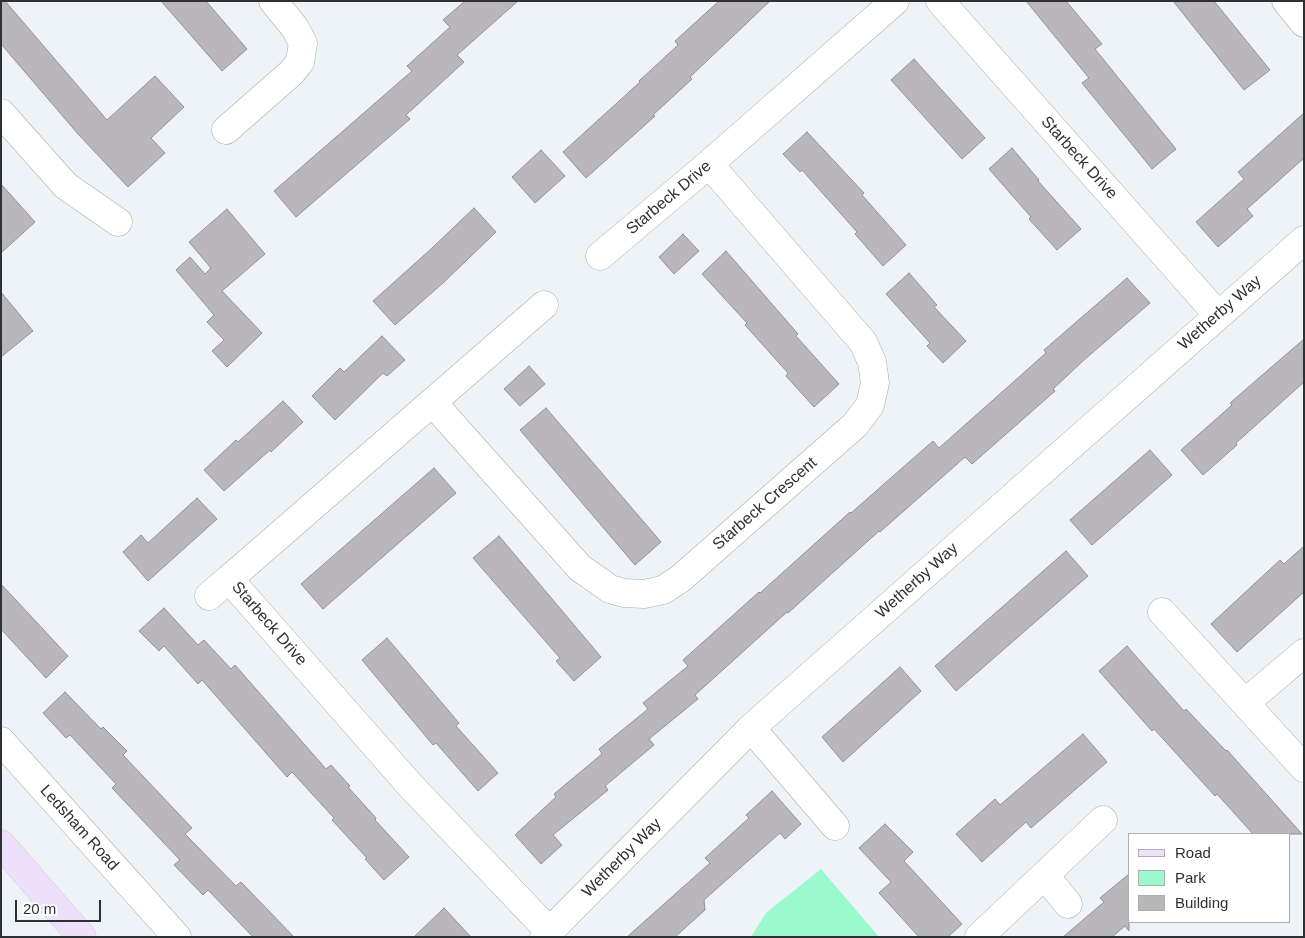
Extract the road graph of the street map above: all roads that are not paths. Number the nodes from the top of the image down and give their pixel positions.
1 (273, 1) edge
2 (895, 1) edge
3 (940, 1) edge
4 (1286, 1) edge
5 (1304, 24) edge
6 (1, 113) edge
7 (226, 130) dead end
8 (709, 164) junction
9 (118, 222) dead end
10 (1304, 240) edge
11 (600, 256) dead end
12 (544, 305) dead end
13 (1218, 315) junction
14 (433, 403) junction
15 (1162, 612) dead end
16 (1304, 653) edge
17 (1245, 703) junction
18 (750, 728) junction
19 (1, 741) edge
20 (1304, 768) edge
21 (1103, 820) dead end
22 (835, 826) dead end
23 (1, 844) edge
24 (1045, 876) junction
25 (1068, 904) dead end
26 (71, 933) edge
27 (547, 934) edge
28 (177, 937) edge
29 (979, 937) edge

1 - 7 street
2 - 8 street, Starbeck Drive
3 - 13 street, Starbeck Drive
4 - 5 street
6 - 9 street
8 - 11 street, Starbeck Drive
8 - 14 street, Starbeck Crescent
10 - 13 street, Wetherby Way
12 - 14 street, Starbeck Drive
13 - 18 street, Wetherby Way
14 - 27 street, Starbeck Drive
15 - 17 street
16 - 17 street
17 - 20 street
18 - 22 street
18 - 27 street, Wetherby Way
19 - 28 street, Ledsham Road
21 - 24 street
23 - 26 main road
24 - 25 street
24 - 29 street

